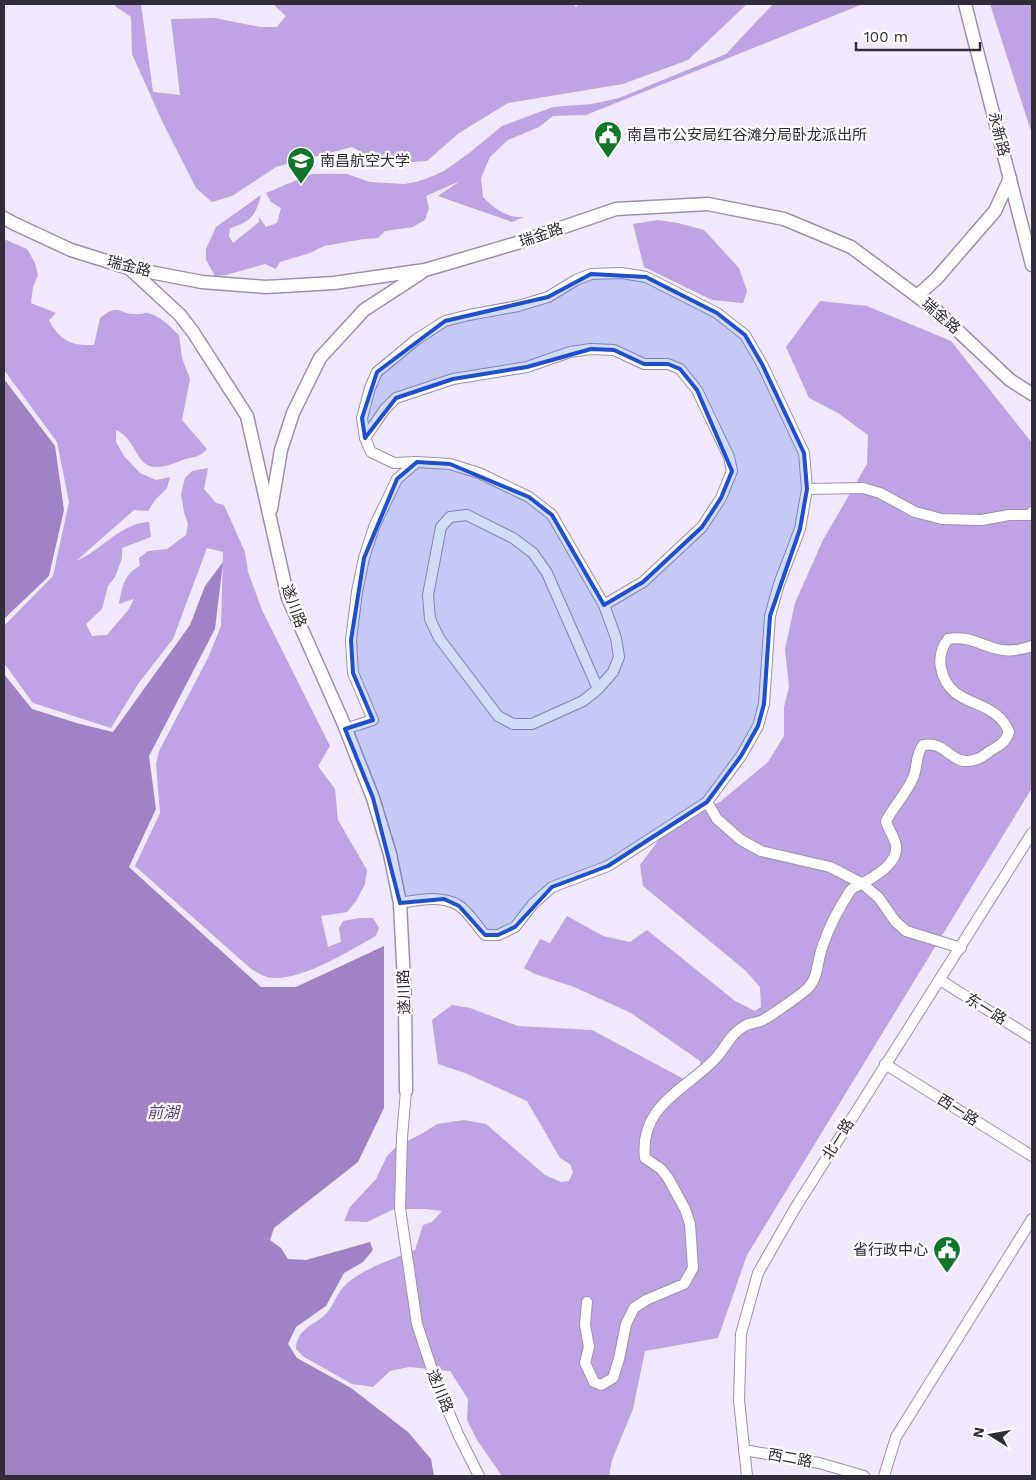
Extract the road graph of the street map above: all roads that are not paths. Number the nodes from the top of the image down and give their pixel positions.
1 (965, 4) edge
2 (1010, 178) junction
3 (4, 218) edge
4 (1032, 265) edge
5 (129, 268) junction
6 (425, 270) junction
7 (917, 296) junction
8 (1032, 394) edge
9 (365, 438) junction
10 (417, 462) junction
11 (807, 489) junction
12 (1032, 514) edge
13 (270, 516) junction
14 (604, 605) junction
15 (1032, 646) edge
16 (598, 689) junction
17 (345, 729) junction
18 (707, 802) junction
19 (1032, 833) edge
20 (863, 884) junction
21 (400, 903) junction
22 (961, 948) junction
23 (940, 980) junction
24 (1032, 1038) edge
25 (885, 1064) junction
26 (406, 1091) joint
27 (1032, 1156) edge
28 (1032, 1219) edge
29 (587, 1302) dead end
30 (744, 1450) junction
31 (479, 1476) edge
32 (747, 1476) edge
33 (864, 1476) edge
34 (884, 1476) edge

1 - 2 street, 永新路
2 - 4 street, 永新路
2 - 7 street
3 - 5 street, 瑞金路
5 - 6 street, 瑞金路
5 - 13 street, 遂川路
6 - 7 street, 瑞金路
6 - 13 street, 遂川路
7 - 8 street, 瑞金路
9 - 10 street
9 - 11 street
9 - 14 street
10 - 14 street
10 - 17 street
11 - 12 street
11 - 18 street
13 - 17 street, 遂川路
14 - 16 street
15 - 20 street
16 - 16 street
17 - 21 street, 遂川路
18 - 20 street
18 - 21 street
19 - 22 street, 北一路
20 - 22 street
20 - 29 street
21 - 26 street, 遂川路
22 - 23 street, 北一路
23 - 24 street, 东一路
23 - 25 street, 北一路
25 - 27 street, 西一路
25 - 30 street, 北一路
26 - 31 street, 遂川路
28 - 34 street
30 - 32 street, 北一路
30 - 33 street, 西二路

